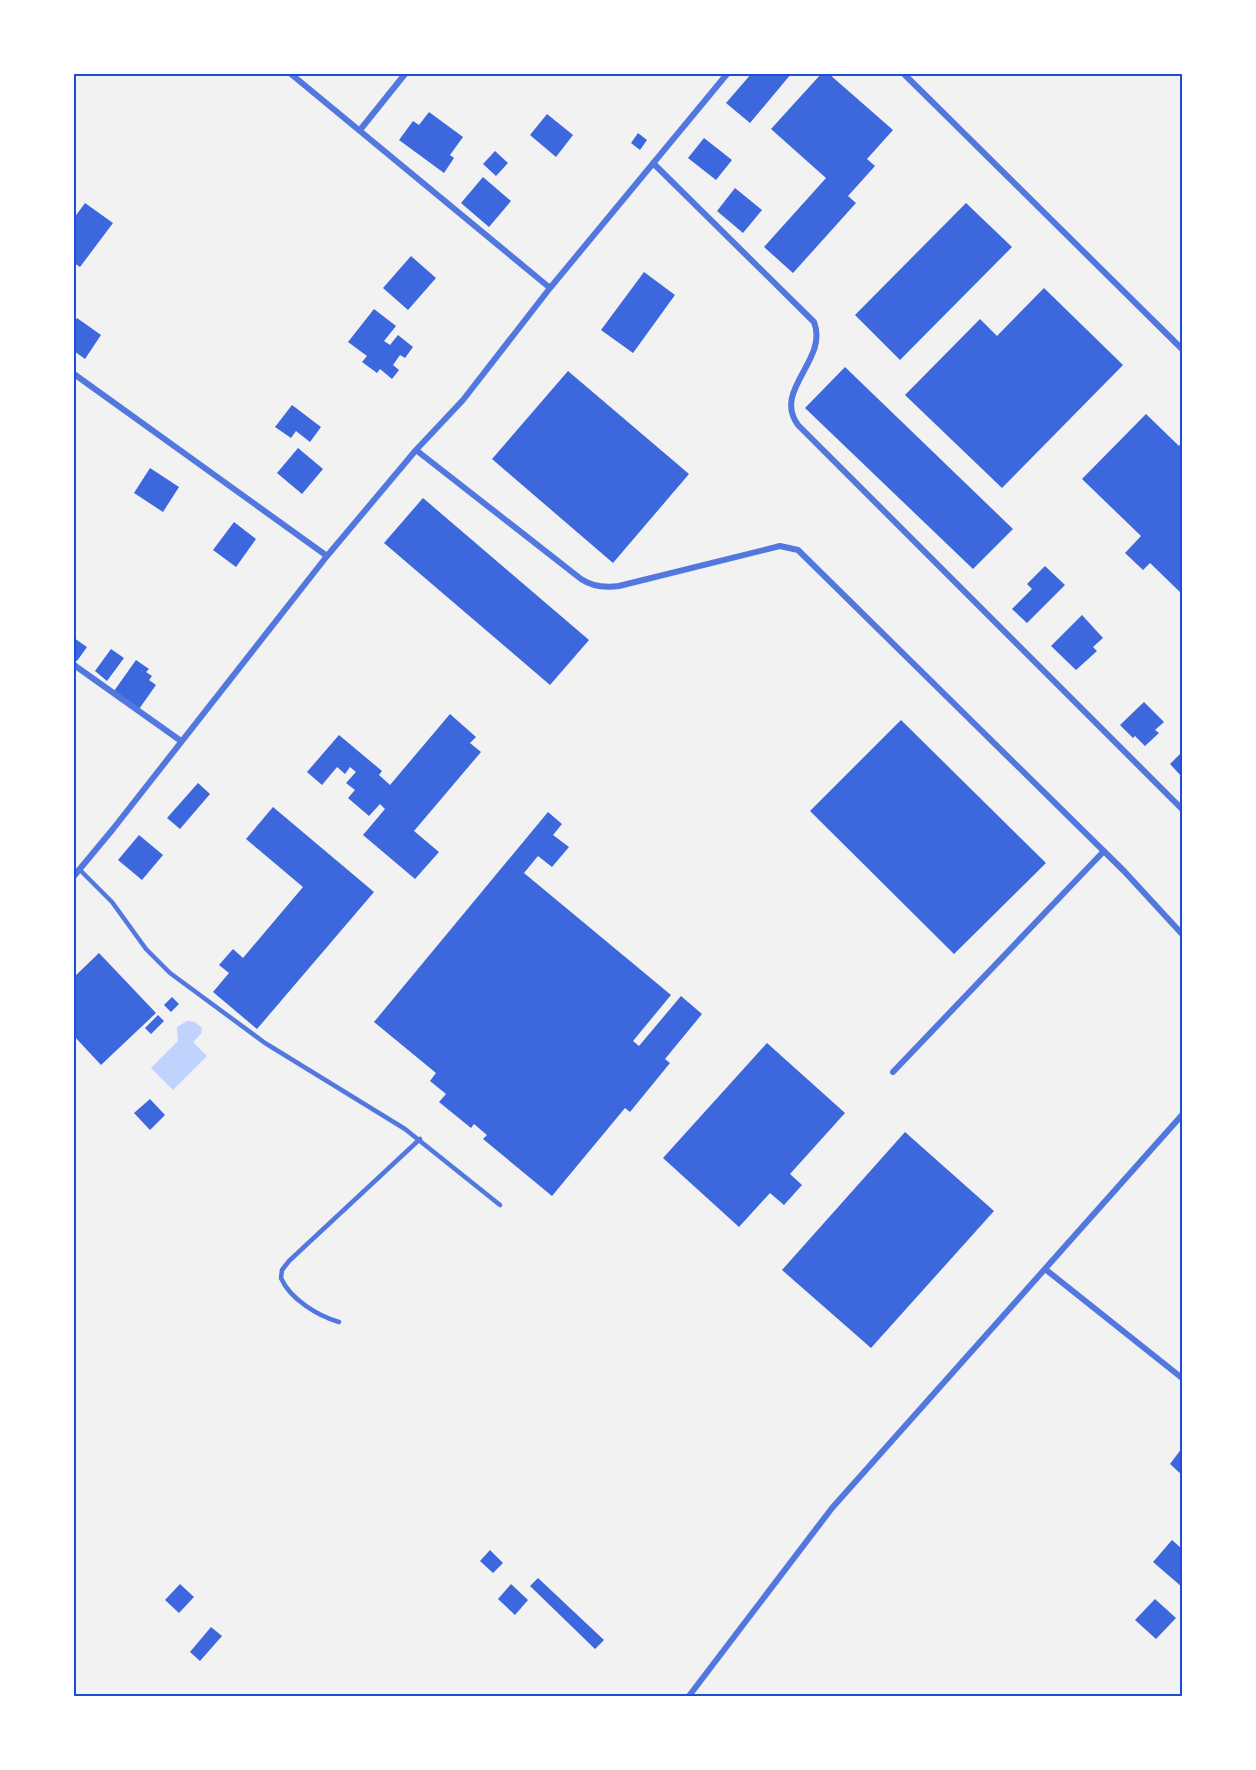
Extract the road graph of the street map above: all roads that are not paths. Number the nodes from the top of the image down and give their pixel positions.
1 (291, 74) edge
2 (405, 74) edge
3 (727, 74) edge
4 (904, 74) edge
5 (360, 130) junction
6 (653, 163) junction
7 (550, 288) junction
8 (1182, 349) edge
9 (74, 374) edge
10 (416, 450) junction
11 (327, 556) junction
12 (74, 665) edge
13 (181, 741) junction
14 (1182, 809) edge
15 (1104, 851) junction
16 (79, 869) junction
17 (74, 876) edge
18 (1182, 933) edge
19 (893, 1072) dead end
20 (1182, 1115) edge
21 (1180, 1124) edge
22 (420, 1139) junction
23 (500, 1205) dead end
24 (1045, 1269) junction
25 (339, 1322) dead end
26 (1182, 1378) edge
27 (689, 1696) edge

1 - 5 street
2 - 5 street
3 - 6 street
4 - 8 street
5 - 7 street
6 - 7 street
6 - 14 street
7 - 10 street
9 - 11 street
10 - 11 street
10 - 15 street
11 - 13 street
12 - 13 street
13 - 16 street
15 - 18 street
15 - 19 street
16 - 17 street
16 - 22 lane
20 - 21 street
21 - 24 street
22 - 23 lane
22 - 25 lane
24 - 26 street
24 - 27 street

